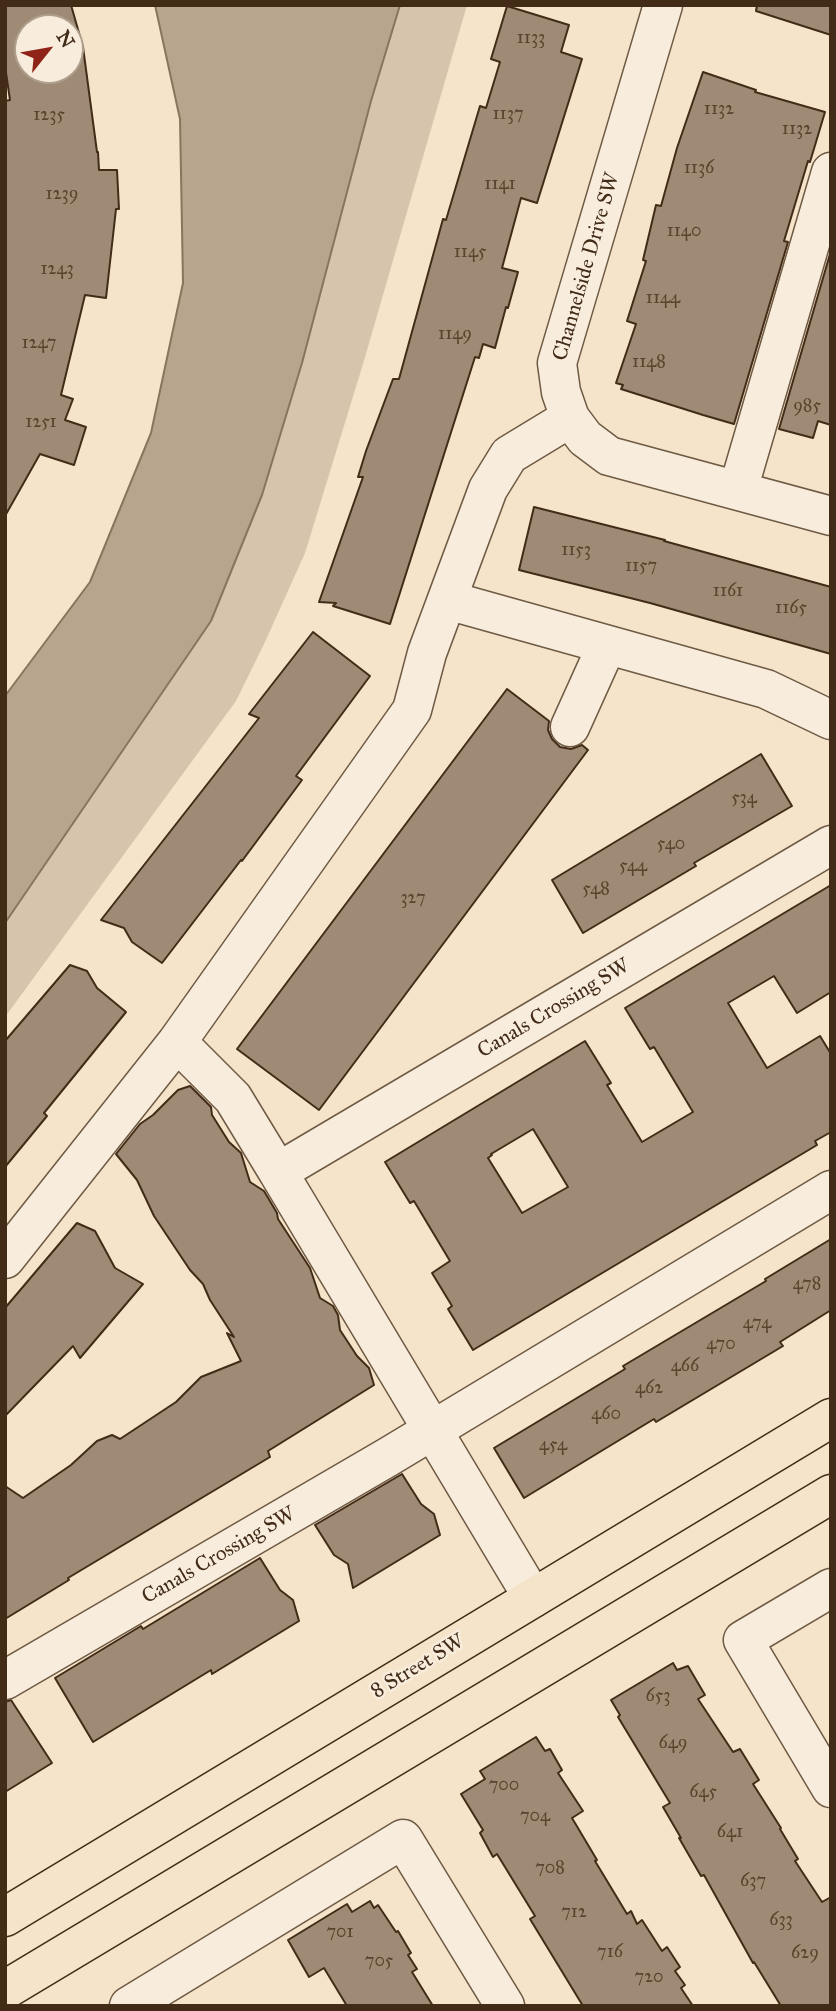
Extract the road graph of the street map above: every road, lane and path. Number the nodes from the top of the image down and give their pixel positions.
1 (663, 5) edge
2 (831, 172) edge
3 (570, 418) junction
4 (738, 490) junction
5 (831, 516) edge
6 (447, 600) junction
7 (607, 645) junction
8 (831, 720) edge
9 (570, 727) dead end
10 (831, 845) edge
11 (177, 1042) junction
12 (278, 1172) junction
13 (831, 1190) edge
14 (5, 1259) edge
15 (831, 1418) edge
16 (432, 1431) junction
17 (831, 1494) edge
18 (831, 1588) edge
19 (533, 1598) junction
20 (5, 1680) edge
21 (831, 1788) edge
22 (5, 1917) edge
23 (5, 1990) edge
24 (129, 2006) edge
25 (505, 2006) edge

1 - 3 street, Channelside Drive SW
2 - 4 street
3 - 4 street, Channelside Drive SW
3 - 6 street
4 - 5 street, Channelside Drive SW
6 - 7 street
6 - 11 street
7 - 8 street
7 - 9 street
10 - 12 street, Canals Crossing SW
11 - 12 street
11 - 14 street
12 - 16 street
13 - 16 street, Canals Crossing SW
15 - 19 main road, 8 Street SW
16 - 19 street
16 - 20 street, Canals Crossing SW
17 - 23 main road
18 - 21 street
19 - 22 main road, 8 Street SW
24 - 25 street

